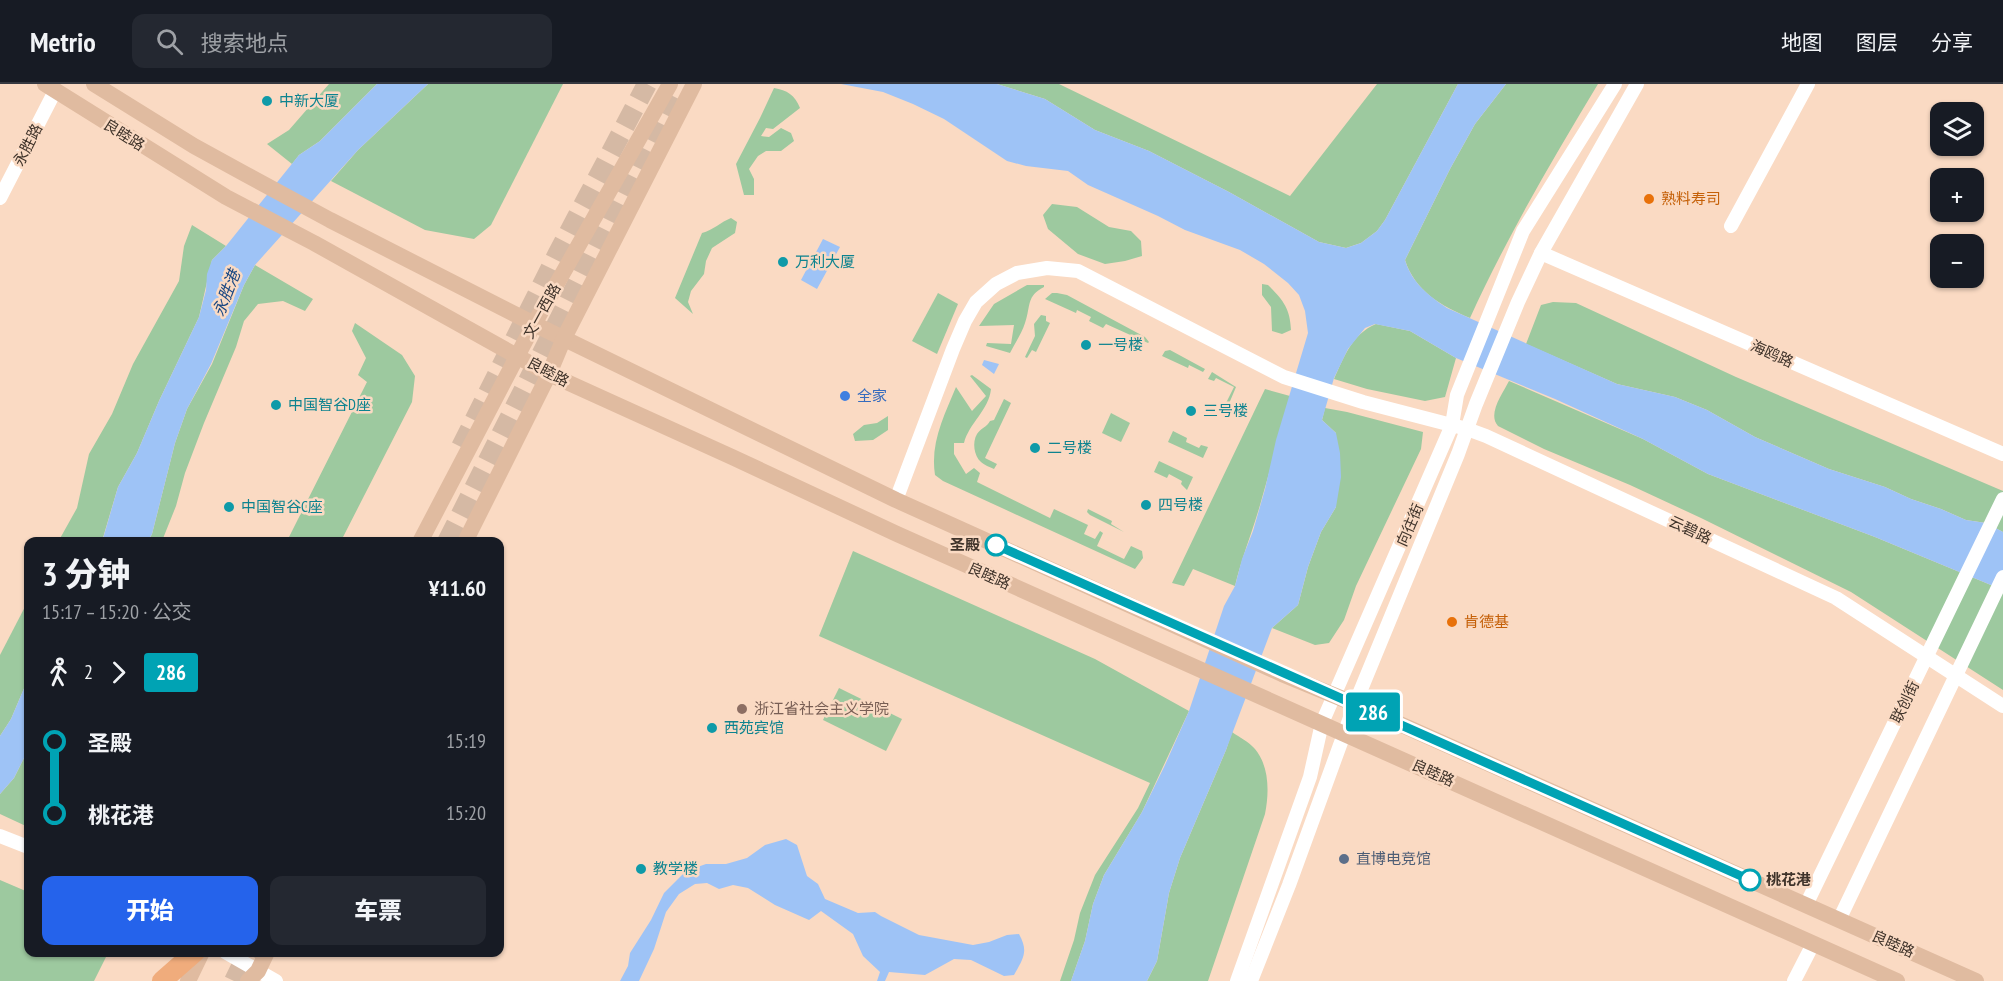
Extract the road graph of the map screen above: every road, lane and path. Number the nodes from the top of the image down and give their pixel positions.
1 (94, 84) edge
2 (670, 84) edge
3 (694, 84) edge
4 (1615, 84) edge
5 (1637, 84) edge
6 (1808, 84) edge
7 (50, 88) edge
8 (0, 198) edge
9 (1731, 226) dead end
10 (1541, 253) junction
11 (534, 324) junction
12 (564, 338) junction
13 (517, 355) junction
14 (549, 375) junction
15 (1452, 425) junction
16 (1467, 429) junction
17 (2003, 454) edge
18 (896, 500) junction
19 (2001, 503) edge
20 (423, 537) edge
21 (468, 537) edge
22 (2003, 578) edge
23 (1927, 657) junction
24 (1956, 676) junction
25 (1335, 695) junction
26 (1355, 704) junction
27 (2003, 706) edge
28 (1322, 723) junction
29 (1344, 733) junction
30 (5, 837) edge
31 (24, 845) edge
32 (1806, 905) junction
33 (1839, 920) junction
34 (1812, 944) junction
35 (189, 957) edge
36 (200, 957) edge
37 (230, 957) edge
38 (264, 957) edge
39 (253, 978) edge
40 (162, 981) edge
41 (188, 981) edge
42 (276, 981) edge
43 (1237, 981) edge
44 (1251, 981) edge
45 (1794, 981) edge
46 (1897, 981) edge
47 (1976, 981) edge

1 - 11 main road, 良睦路
2 - 11 main road, 文一西路
3 - 12 main road, 文一西路
4 - 15 street, 向往街
5 - 10 street
6 - 9 street
7 - 8 street, 永胜路
7 - 13 main road, 良睦路
10 - 16 street, 向往街
10 - 17 street, 海鸥路
11 - 12 main road, 良睦路
11 - 13 main road, 文一西路
12 - 14 main road, 文一西路
12 - 18 main road, 良睦路
13 - 14 main road, 良睦路
13 - 20 main road, 文一西路
14 - 21 main road, 文一西路
14 - 28 main road, 良睦路
15 - 16 street, 云碧路
15 - 18 street, 云碧路
15 - 25 street, 向往街
16 - 23 street, 云碧路
16 - 26 street, 向往街
18 - 25 main road, 良睦路
19 - 23 street, 联创街
22 - 24 street
23 - 24 street, 云碧路
23 - 32 street, 联创街
24 - 27 street, 云碧路
24 - 33 street
25 - 26 main road, 良睦路
25 - 28 street, 向往街
26 - 29 street, 向往街
26 - 32 main road, 良睦路
28 - 29 main road, 良睦路
28 - 43 street, 向往街
29 - 34 main road, 良睦路
29 - 44 street, 向往街
30 - 31 street
32 - 33 main road, 良睦路
33 - 47 main road, 良睦路
34 - 45 street
34 - 46 main road, 良睦路
35 - 40 highway
36 - 41 main road
37 - 39 street
38 - 39 main road
39 - 42 street

